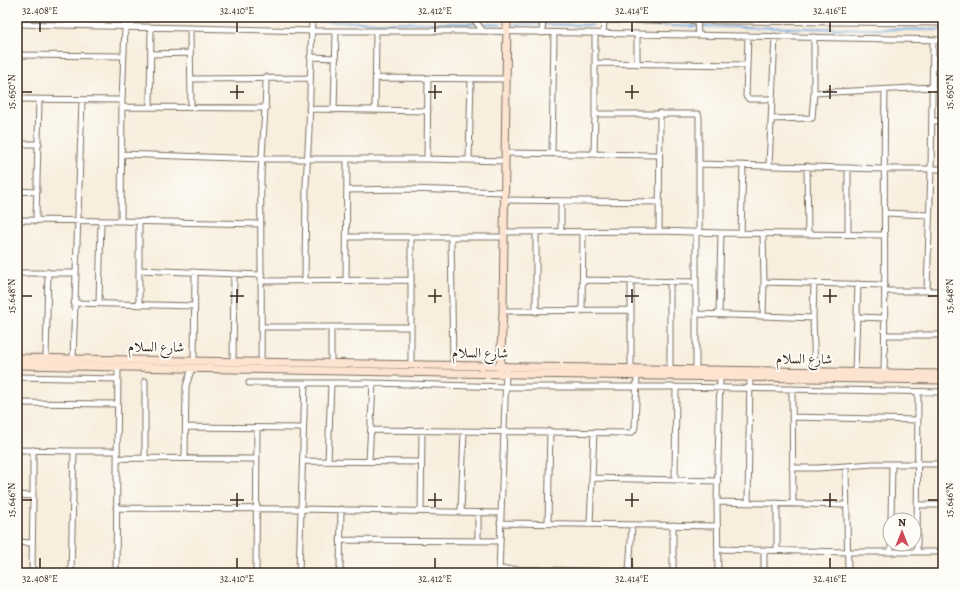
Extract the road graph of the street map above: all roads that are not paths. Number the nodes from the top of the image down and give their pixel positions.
1 (312, 17) edge
2 (472, 17) edge
3 (507, 17) edge
4 (538, 17) edge
5 (543, 17) edge
6 (681, 18) edge
7 (708, 18) edge
8 (640, 19) edge
9 (830, 19) edge
10 (604, 20) junction
11 (698, 20) junction
12 (870, 20) edge
13 (899, 20) edge
14 (943, 23) edge
15 (17, 24) edge
16 (125, 27) junction
17 (151, 28) junction
18 (190, 28) junction
19 (310, 31) junction
20 (336, 31) junction
21 (376, 31) junction
22 (483, 31) junction
23 (506, 32) junction
24 (542, 33) junction
25 (554, 33) junction
26 (596, 34) junction
27 (603, 34) junction
28 (637, 34) junction
29 (698, 35) junction
30 (748, 36) junction
31 (775, 36) junction
32 (814, 37) junction
33 (933, 40) junction
34 (943, 40) edge
35 (190, 53) junction
36 (151, 54) junction
37 (17, 55) edge
38 (124, 56) junction
39 (310, 57) junction
40 (336, 58) junction
41 (595, 64) junction
42 (637, 64) junction
43 (747, 65) junction
44 (266, 77) junction
45 (310, 78) junction
46 (376, 78) junction
47 (428, 78) junction
48 (191, 79) junction
49 (471, 79) junction
50 (506, 79) junction
51 (933, 87) junction
52 (885, 90) junction
53 (814, 93) junction
54 (17, 99) edge
55 (772, 99) junction
56 (39, 100) junction
57 (82, 100) junction
58 (122, 100) junction
59 (123, 107) junction
60 (150, 107) junction
61 (191, 107) junction
62 (266, 108) junction
63 (309, 109) junction
64 (334, 110) junction
65 (375, 110) junction
66 (428, 111) junction
67 (660, 113) junction
68 (595, 114) junction
69 (771, 119) junction
70 (932, 121) junction
71 (943, 121) edge
72 (17, 144) edge
73 (39, 144) junction
74 (122, 154) junction
75 (552, 154) junction
76 (594, 154) junction
77 (658, 155) junction
78 (505, 157) junction
79 (308, 158) junction
80 (262, 159) junction
81 (427, 159) junction
82 (347, 160) junction
83 (469, 160) junction
84 (699, 164) junction
85 (743, 165) junction
86 (769, 166) junction
87 (807, 166) junction
88 (848, 168) junction
89 (931, 168) junction
90 (883, 169) junction
91 (943, 169) edge
92 (347, 190) junction
93 (17, 191) edge
94 (37, 192) junction
95 (505, 192) junction
96 (505, 200) junction
97 (561, 200) junction
98 (659, 202) junction
99 (885, 213) junction
100 (929, 215) junction
101 (17, 220) edge
102 (36, 221) junction
103 (77, 221) junction
104 (101, 221) junction
105 (121, 221) junction
106 (139, 222) junction
107 (261, 224) junction
108 (561, 231) junction
109 (659, 231) junction
110 (536, 232) junction
111 (583, 232) junction
112 (698, 232) junction
113 (721, 233) junction
114 (741, 233) junction
115 (504, 234) junction
116 (763, 234) junction
117 (808, 234) junction
118 (848, 234) junction
119 (885, 235) junction
120 (347, 237) junction
121 (410, 237) junction
122 (451, 237) junction
123 (139, 270) junction
124 (48, 272) junction
125 (195, 272) junction
126 (17, 273) edge
127 (75, 273) junction
128 (234, 274) junction
129 (262, 278) junction
130 (306, 280) junction
131 (346, 280) junction
132 (410, 280) junction
133 (582, 280) junction
134 (631, 280) junction
135 (670, 281) junction
136 (696, 282) junction
137 (764, 282) junction
138 (814, 283) junction
139 (858, 284) junction
140 (885, 288) junction
141 (927, 290) junction
142 (943, 291) edge
143 (74, 302) junction
144 (99, 303) junction
145 (139, 304) junction
146 (194, 306) junction
147 (630, 310) junction
148 (503, 311) junction
149 (582, 311) junction
150 (536, 312) junction
151 (696, 314) junction
152 (719, 315) junction
153 (763, 316) junction
154 (857, 317) junction
155 (813, 318) junction
156 (885, 318) junction
157 (262, 327) junction
158 (331, 327) junction
159 (411, 327) junction
160 (885, 335) junction
161 (943, 336) edge
162 (17, 358) edge
163 (46, 358) junction
164 (73, 359) junction
165 (233, 362) junction
166 (261, 363) junction
167 (193, 364) junction
168 (331, 364) junction
169 (17, 365) edge
170 (411, 365) junction
171 (118, 366) junction
172 (453, 366) junction
173 (631, 369) junction
174 (503, 370) junction
175 (670, 370) junction
176 (696, 370) junction
177 (815, 372) junction
178 (855, 372) junction
179 (884, 373) junction
180 (943, 374) edge
181 (637, 376) junction
182 (17, 377) edge
183 (720, 377) junction
184 (750, 377) junction
185 (118, 379) junction
186 (943, 380) edge
187 (145, 381) dead end
188 (249, 382) dead end
189 (305, 383) junction
190 (331, 383) junction
191 (373, 383) junction
192 (506, 387) junction
193 (676, 387) junction
194 (637, 388) junction
195 (720, 388) junction
196 (750, 389) junction
197 (792, 389) junction
198 (918, 392) junction
199 (943, 392) edge
200 (17, 403) edge
201 (118, 404) junction
202 (792, 418) junction
203 (918, 420) junction
204 (186, 427) junction
205 (257, 428) junction
206 (304, 428) junction
207 (370, 430) junction
208 (422, 430) junction
209 (464, 431) junction
210 (505, 431) junction
211 (550, 431) junction
212 (594, 432) junction
213 (17, 450) edge
214 (33, 450) junction
215 (74, 450) junction
216 (117, 451) junction
217 (117, 458) junction
218 (144, 458) junction
219 (185, 458) junction
220 (257, 459) junction
221 (303, 461) junction
222 (328, 461) junction
223 (369, 461) junction
224 (421, 462) junction
225 (892, 464) junction
226 (917, 464) junction
227 (943, 464) edge
228 (846, 466) junction
229 (792, 468) junction
230 (592, 478) junction
231 (675, 479) junction
232 (718, 481) junction
233 (17, 495) edge
234 (33, 496) junction
235 (717, 502) junction
236 (748, 502) junction
237 (777, 503) junction
238 (793, 503) junction
239 (846, 505) junction
240 (917, 505) junction
241 (943, 505) edge
242 (116, 508) junction
243 (257, 508) junction
244 (300, 509) junction
245 (341, 509) junction
246 (421, 511) junction
247 (461, 512) junction
248 (891, 512) edge
249 (917, 512) edge
250 (478, 513) junction
251 (500, 513) junction
252 (500, 523) junction
253 (548, 523) junction
254 (590, 524) junction
255 (632, 525) junction
256 (673, 525) junction
257 (717, 526) junction
258 (340, 540) junction
259 (478, 541) junction
260 (499, 541) junction
261 (17, 542) edge
262 (32, 543) junction
263 (718, 549) junction
264 (764, 550) junction
265 (777, 550) junction
266 (848, 552) junction
267 (882, 552) edge
268 (922, 552) edge
269 (943, 552) edge
270 (499, 571) edge
271 (547, 572) edge
272 (590, 572) edge
273 (629, 572) edge
274 (32, 573) edge
275 (71, 573) edge
276 (116, 573) edge
277 (256, 573) edge
278 (299, 573) edge
279 (340, 573) edge
280 (673, 573) edge
281 (718, 573) edge
282 (764, 573) edge
283 (848, 573) edge

1 - 19 street
2 - 22 street
3 - 23 main road
4 - 5 street
5 - 10 street
5 - 24 street
6 - 8 street
6 - 11 street
7 - 9 street
7 - 11 street
8 - 10 street
9 - 12 street
10 - 27 street
11 - 29 street
12 - 13 street
13 - 14 street
15 - 16 street
16 - 17 street
16 - 38 street
17 - 18 street
17 - 36 street
18 - 19 street
18 - 35 street
19 - 20 street
19 - 39 street
20 - 21 street
20 - 40 street
21 - 22 street
21 - 46 street
22 - 23 street
23 - 24 street
23 - 50 main road
24 - 25 street
25 - 26 street
25 - 75 street
26 - 27 street
26 - 41 street
27 - 28 street
28 - 29 street
28 - 42 street
29 - 30 street
30 - 31 street
30 - 43 street
31 - 32 street
31 - 55 street
32 - 33 street
32 - 53 street
33 - 34 street
33 - 51 street
35 - 36 street
35 - 48 street
36 - 60 street
37 - 38 street
38 - 58 street
39 - 40 street
39 - 45 street
40 - 64 street
41 - 42 street
41 - 68 street
42 - 43 street
43 - 55 street
44 - 45 street
44 - 48 street
44 - 62 street
45 - 63 street
46 - 47 street
46 - 65 street
47 - 49 street
47 - 66 street
48 - 61 street
49 - 50 street
49 - 83 street
50 - 78 main road
51 - 52 street
51 - 70 street
52 - 53 street
52 - 90 street
53 - 69 street
54 - 56 street
55 - 69 street
56 - 57 street
56 - 73 street
57 - 58 street
57 - 103 street
58 - 59 street
59 - 60 street
59 - 74 street
60 - 61 street
61 - 62 street
62 - 80 street
63 - 64 street
63 - 79 street
64 - 65 street
65 - 66 street
66 - 81 street
67 - 68 street
67 - 77 street
67 - 84 street
68 - 76 street
69 - 86 street
70 - 71 street
70 - 89 street
72 - 73 street
73 - 94 street
74 - 80 street
74 - 105 street
75 - 76 street
75 - 78 street
76 - 77 street
77 - 98 street
78 - 83 street
78 - 95 main road
79 - 80 street
79 - 82 street
79 - 130 street
80 - 107 street
81 - 82 street
81 - 83 street
82 - 92 street
84 - 85 street
84 - 112 street
85 - 86 street
85 - 114 street
86 - 87 street
87 - 88 street
87 - 117 street
88 - 90 street
88 - 118 street
89 - 90 street
89 - 91 street
89 - 100 street
90 - 99 street
92 - 95 street
92 - 120 street
93 - 94 street
94 - 102 street
95 - 96 main road
96 - 97 street
96 - 115 main road
97 - 98 street
97 - 108 street
98 - 109 street
99 - 100 street
99 - 119 street
100 - 141 street
101 - 102 street
102 - 103 street
103 - 104 street
103 - 127 street
104 - 105 street
104 - 144 street
105 - 106 street
106 - 107 street
106 - 123 street
107 - 129 street
108 - 110 street
108 - 111 street
109 - 111 street
109 - 112 street
110 - 115 street
110 - 150 street
111 - 133 street
112 - 113 street
112 - 136 street
113 - 114 street
113 - 152 street
114 - 116 street
115 - 122 street
115 - 148 main road
116 - 117 street
116 - 137 street
117 - 118 street
118 - 119 street
119 - 140 street
120 - 121 street
120 - 131 street
121 - 122 street
121 - 132 street
122 - 172 street
123 - 125 street
123 - 145 street
124 - 126 street
124 - 127 street
124 - 163 street
125 - 128 street
125 - 146 street
127 - 143 street
128 - 129 street
128 - 165 street
129 - 130 street
129 - 157 street
130 - 131 street
131 - 132 street
132 - 159 street
133 - 134 street
133 - 149 street
134 - 135 street
134 - 147 street
135 - 136 street
135 - 175 street
136 - 151 street
137 - 138 street
137 - 153 street
138 - 139 street
138 - 155 street
139 - 140 street
139 - 154 street
140 - 141 street
140 - 156 street
141 - 142 street
143 - 144 street
143 - 164 street
144 - 145 street
145 - 146 street
146 - 167 street
147 - 149 street
147 - 173 street
148 - 150 street
148 - 174 main road
149 - 150 street
151 - 152 street
151 - 176 street
152 - 153 street
153 - 155 street
154 - 156 street
154 - 178 street
155 - 177 street
156 - 160 street
157 - 158 street
157 - 166 street
158 - 159 street
158 - 168 street
159 - 170 street
160 - 161 street
160 - 179 street
162 - 163 main road, شارع السلام
163 - 164 main road, شارع السلام
164 - 167 main road, شارع السلام
165 - 166 main road, شارع السلام
165 - 167 main road, شارع السلام
166 - 168 main road, شارع السلام
167 - 171 main road, شارع السلام
167 - 174 main road, شارع السلام
167 - 204 street
168 - 170 main road, شارع السلام
169 - 171 main road, شارع السلام
170 - 172 main road, شارع السلام
171 - 185 street
172 - 174 main road, شارع السلام
173 - 174 main road, شارع السلام
173 - 175 main road, شارع السلام
174 - 181 main road, شارع السلام
174 - 192 street
175 - 176 main road, شارع السلام
176 - 177 main road, شارع السلام
177 - 178 main road, شارع السلام
178 - 179 main road, شارع السلام
179 - 180 main road, شارع السلام
181 - 183 main road, شارع السلام
181 - 194 street
182 - 185 street
183 - 184 main road, شارع السلام
183 - 195 street
184 - 186 main road, شارع السلام
184 - 196 street
185 - 201 street
187 - 218 street
188 - 189 street
189 - 190 street
189 - 206 street
190 - 191 street
190 - 222 street
191 - 192 street
191 - 207 street
192 - 194 street
192 - 210 street
193 - 194 street
193 - 195 street
193 - 231 street
194 - 212 street
195 - 196 street
195 - 232 street
196 - 197 street
196 - 236 street
197 - 198 street
197 - 202 street
198 - 199 street
198 - 203 street
200 - 201 street
201 - 216 street
202 - 203 street
202 - 229 street
203 - 226 street
204 - 205 street
204 - 219 street
205 - 206 street
205 - 220 street
206 - 221 street
207 - 208 street
207 - 223 street
208 - 209 street
208 - 224 street
209 - 210 street
209 - 247 street
210 - 211 street
210 - 251 street
211 - 212 street
211 - 253 street
212 - 230 street
213 - 214 street
214 - 215 street
214 - 234 street
215 - 216 street
215 - 275 street
216 - 217 street
217 - 218 street
217 - 242 street
218 - 219 street
219 - 220 street
220 - 243 street
221 - 222 street
221 - 244 street
222 - 223 street
223 - 224 street
224 - 246 street
225 - 226 street
225 - 228 street
225 - 248 street
226 - 227 street
226 - 240 street
228 - 229 street
228 - 239 street
229 - 238 street
230 - 231 street
230 - 254 street
231 - 232 street
232 - 235 street
233 - 234 street
234 - 262 street
235 - 236 street
235 - 257 street
236 - 237 street
237 - 238 street
237 - 265 street
238 - 239 street
239 - 266 street
240 - 241 street
240 - 249 street
242 - 243 street
242 - 276 street
243 - 244 street
243 - 277 street
244 - 245 street
244 - 278 street
245 - 246 street
245 - 258 street
246 - 247 street
247 - 250 street
250 - 251 street
250 - 259 street
251 - 252 street
252 - 253 street
252 - 260 street
253 - 254 street
254 - 255 street
255 - 256 street
255 - 273 street
256 - 257 street
256 - 280 street
257 - 263 street
258 - 259 street
258 - 279 street
259 - 260 street
260 - 270 street
261 - 262 street
262 - 274 street
263 - 264 street
263 - 281 street
264 - 265 street
264 - 282 street
265 - 266 street
266 - 267 street
266 - 283 street
268 - 269 street
270 - 271 street
271 - 272 street
272 - 273 street

